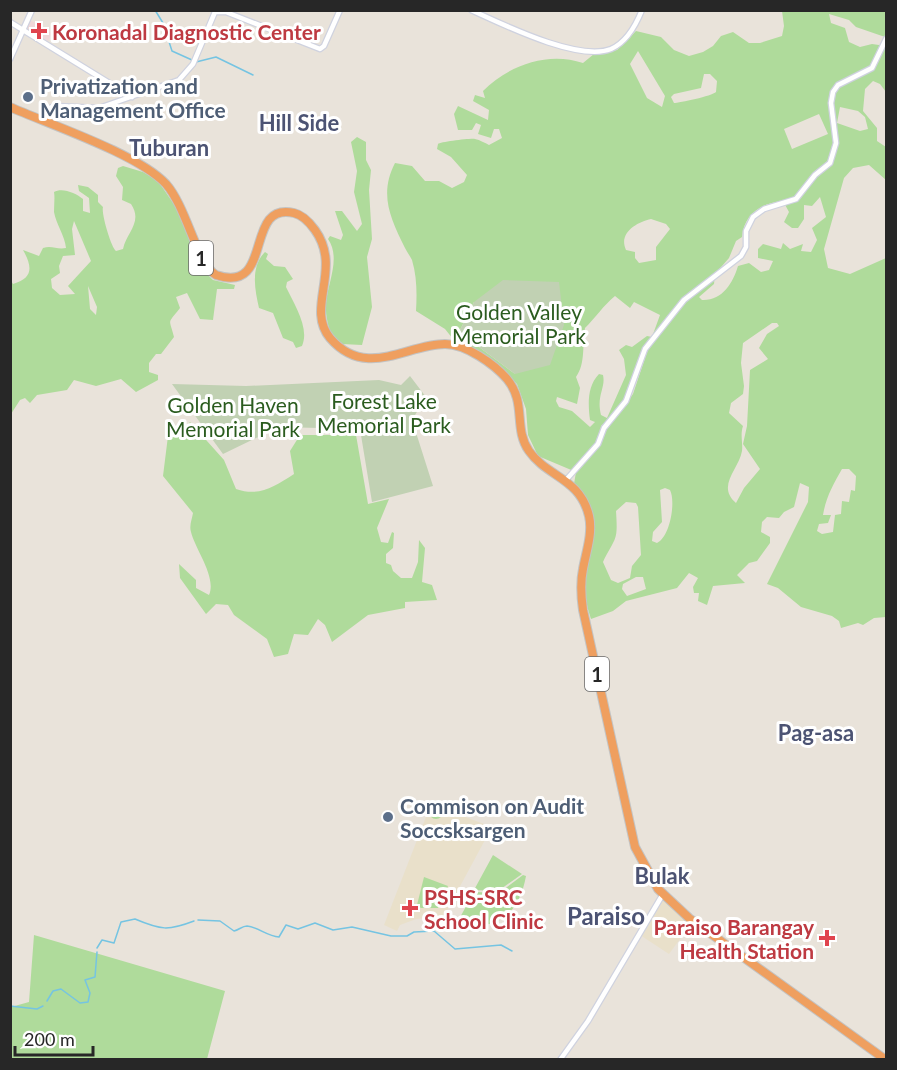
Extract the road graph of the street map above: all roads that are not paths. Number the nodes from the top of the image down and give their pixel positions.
1 (32, 10) edge
2 (340, 10) edge
3 (471, 10) edge
4 (642, 10) edge
5 (10, 22) edge
6 (24, 29) junction
7 (886, 39) edge
8 (10, 59) edge
9 (132, 97) junction
10 (10, 107) edge
11 (42, 121) junction
12 (566, 480) junction
13 (663, 894) junction
14 (560, 1059) edge
15 (886, 1059) edge

1 - 6 main road
2 - 9 main road
3 - 4 main road
5 - 6 main road
6 - 8 main road
6 - 9 main road
7 - 12 main road
9 - 11 main road
10 - 11 highway, 1
11 - 12 highway, 1
12 - 13 highway, 1
13 - 14 main road
13 - 15 highway, 1

